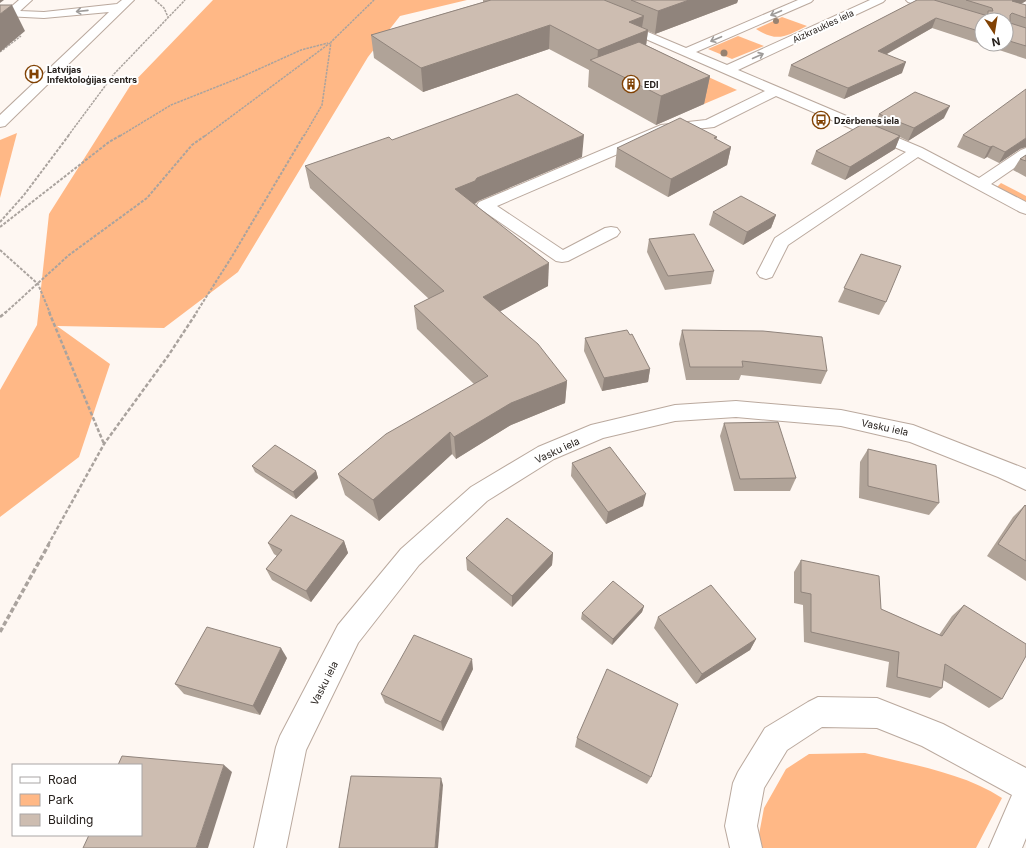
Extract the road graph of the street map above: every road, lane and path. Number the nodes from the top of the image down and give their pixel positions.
1 (12, 0) edge
2 (26, 0) edge
3 (155, 0) edge
4 (184, 0) edge
5 (374, 0) edge
6 (807, 0) edge
7 (879, 0) edge
8 (912, 0) edge
9 (125, 3) edge
10 (0, 10) edge
11 (168, 17) junction
12 (974, 19) edge
13 (612, 20) edge
14 (765, 40) dead end
15 (331, 42) junction
16 (789, 42) junction
17 (686, 52) junction
18 (726, 70) junction
19 (776, 90) junction
20 (0, 123) edge
21 (917, 151) junction
22 (1026, 153) edge
23 (981, 184) junction
24 (1026, 209) edge
25 (0, 222) edge
26 (0, 227) edge
27 (611, 232) dead end
28 (0, 250) edge
29 (766, 274) dead end
30 (38, 284) junction
31 (0, 318) edge
32 (104, 444) junction
33 (1026, 480) edge
34 (0, 632) edge
35 (1026, 785) edge
36 (1026, 800) edge
37 (270, 848) edge
38 (746, 848) edge
39 (1005, 848) edge

1 - 10 street
9 -> 2 street
3 - 11 path
4 - 11 path
5 - 15 path
6 -> 17 street
7 - 16 street, Aizkraukles iela
8 - 12 street
9 - 20 street
11 - 25 path
13 - 17 street
14 - 16 street, Aizkraukles iela
15 - 26 path
15 - 30 path
15 - 32 path
18 -> 16 street, Aizkraukles iela
17 - 18 street
18 - 19 street
19 - 21 street
19 - 27 street
21 - 23 street
21 - 29 street
22 - 23 street
23 - 24 street
28 - 30 path
30 - 31 path
30 - 32 path
32 - 34 path
33 - 37 street, Vasku iela
35 - 38 street
36 - 39 street

